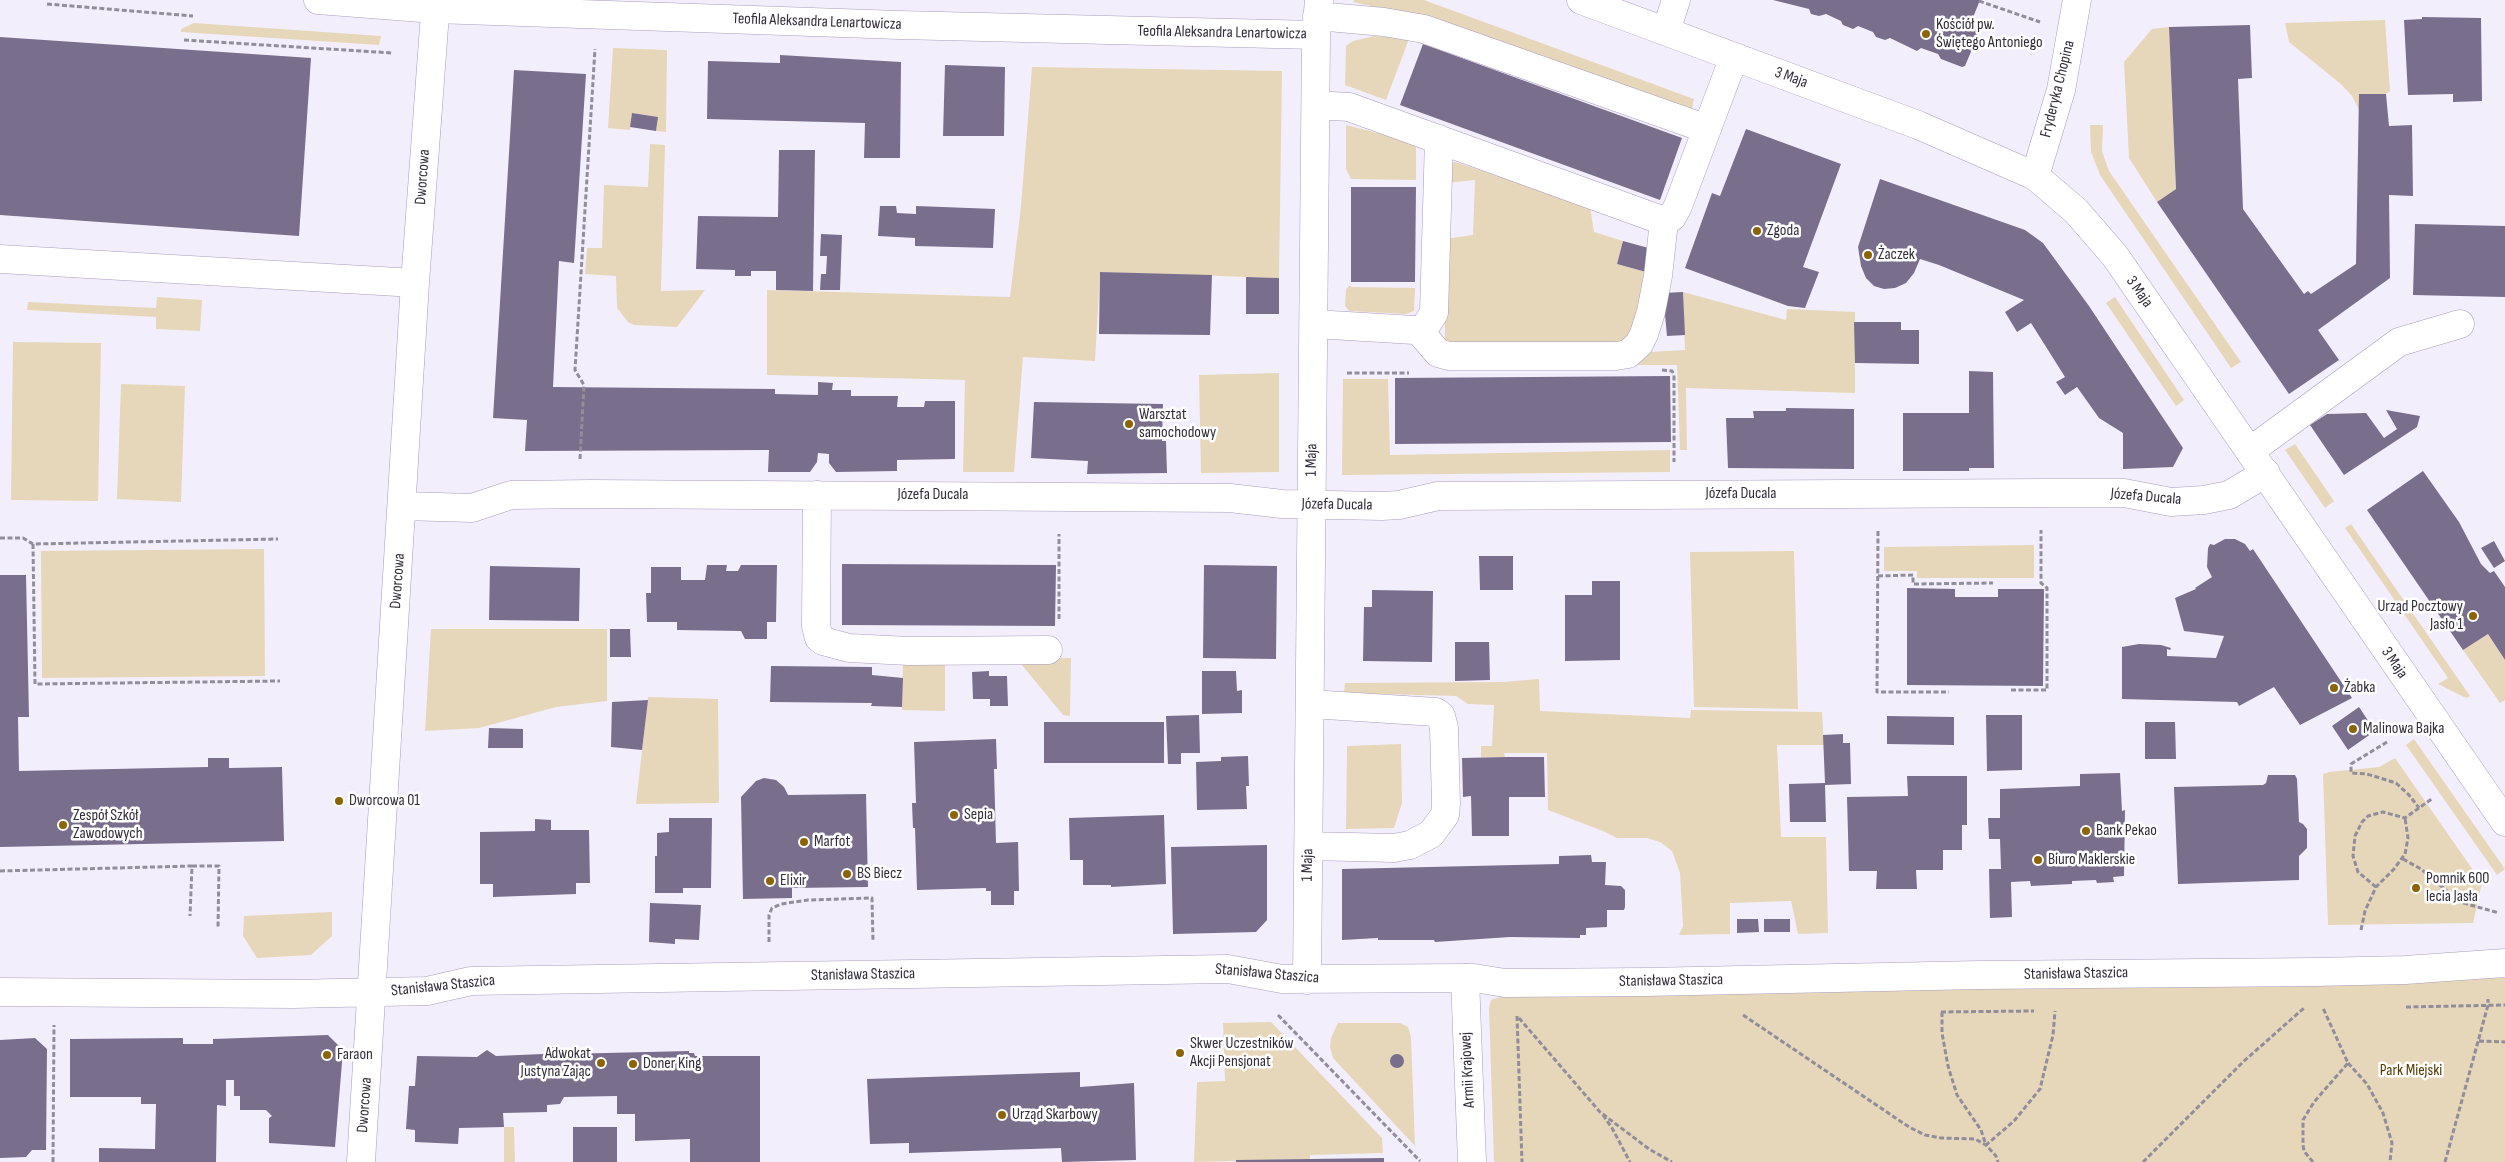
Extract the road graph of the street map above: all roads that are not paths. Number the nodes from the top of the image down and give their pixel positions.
1 (318, 0) edge
2 (1581, 0) edge
3 (1676, 0) edge
4 (2077, 0) edge
5 (435, 4) edge
6 (1317, 17) edge
7 (1666, 31) junction
8 (1734, 57) junction
9 (1316, 105) junction
10 (1707, 129) junction
11 (1439, 139) junction
12 (2035, 176) junction
13 (1664, 221) junction
14 (0, 259) edge
15 (415, 283) junction
16 (1314, 324) junction
17 (2460, 324) dead end
18 (1421, 333) junction
19 (2250, 451) junction
20 (2266, 473) junction
21 (817, 495) junction
22 (1312, 504) junction
23 (403, 506) junction
24 (1048, 650) dead end
25 (1310, 704) junction
26 (2505, 822) edge
27 (1309, 846) junction
28 (2505, 963) edge
29 (1465, 978) junction
30 (1307, 980) junction
31 (0, 992) edge
32 (374, 992) junction
33 (361, 1162) edge
34 (1472, 1162) edge

1 - 5 street, Teofila Aleksandra Lenartowicza
2 - 7 street, 3 Maja
3 - 7 street
4 - 12 street, Fryderyka Chopina
5 - 6 street, Teofila Aleksandra Lenartowicza
5 - 15 street, Dworcowa
6 - 9 street, 1 Maja
6 - 10 street, Teofila Aleksandra Lenartowicza
7 - 8 street, 3 Maja
8 - 10 street
8 - 12 street, 3 Maja
9 - 11 street
9 - 16 street, 1 Maja
10 - 13 street
11 - 13 street
11 - 18 street
12 - 19 street, 3 Maja
13 - 18 street
14 - 15 street
15 - 23 street, Dworcowa
16 - 18 street
16 - 22 street, 1 Maja
17 - 19 street
19 - 20 street, 3 Maja
20 - 22 street, Józefa Ducala
20 - 26 street, 3 Maja
21 - 22 street, Józefa Ducala
21 - 23 street, Józefa Ducala
21 - 24 street
22 - 25 street, 1 Maja
23 - 32 street, Dworcowa
25 - 27 street, 1 Maja
25 - 27 street
27 - 30 street, 1 Maja
28 - 29 street, Stanisława Staszica
29 - 30 street, Stanisława Staszica
29 - 34 street, Armii Krajowej
30 - 32 street, Stanisława Staszica
31 - 32 street, Stanisława Staszica
32 - 33 street, Dworcowa

